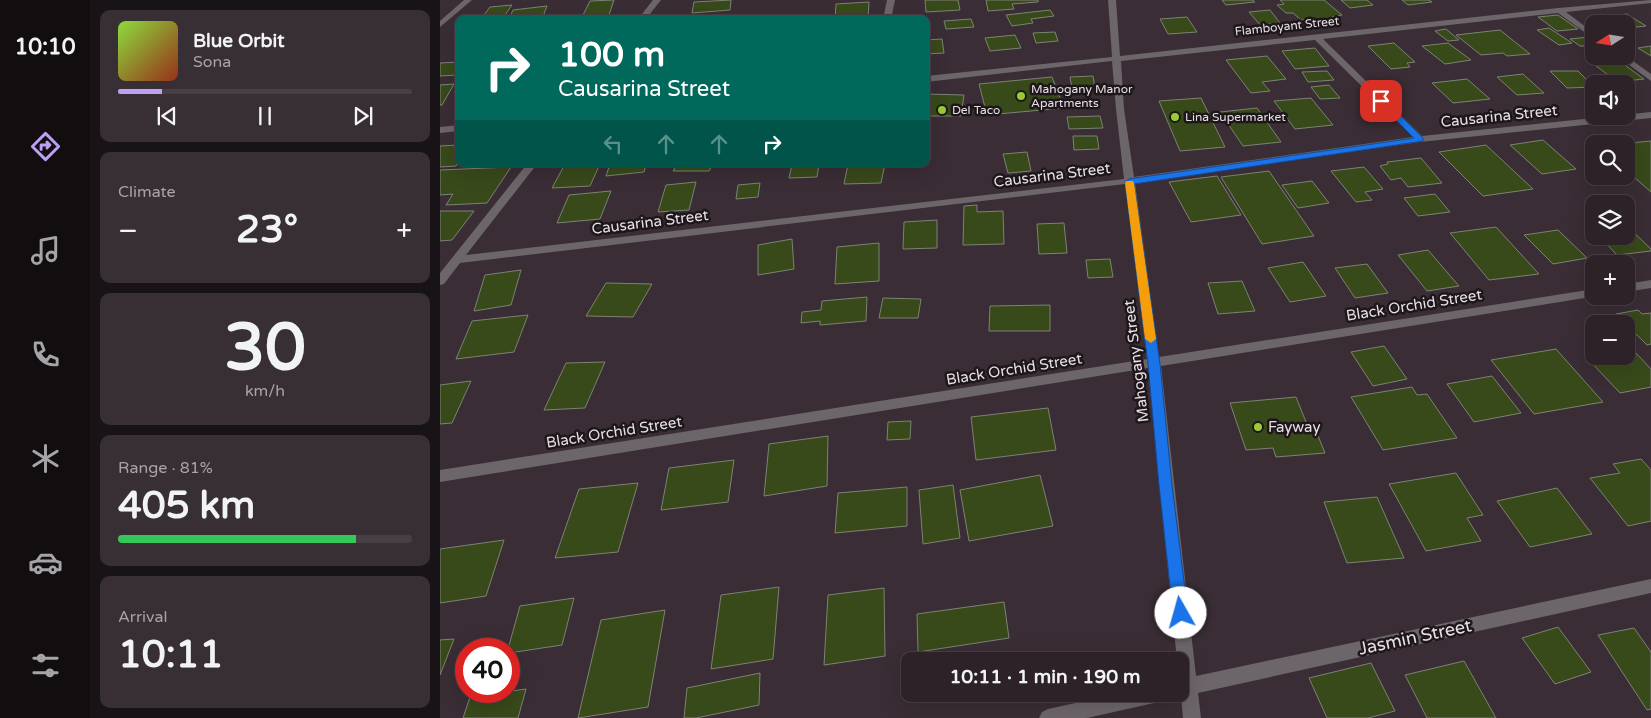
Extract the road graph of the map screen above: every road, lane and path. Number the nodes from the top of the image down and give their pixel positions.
1 (468, 0) edge
2 (657, 0) edge
3 (892, 0) edge
4 (1112, 0) edge
5 (1651, 2) edge
6 (1558, 10) junction
7 (645, 15) edge
8 (888, 15) edge
9 (440, 26) edge
10 (1585, 30) edge
11 (1316, 36) junction
12 (1115, 58) junction
13 (1633, 65) edge
14 (1651, 78) edge
15 (930, 79) edge
16 (1651, 115) edge
17 (455, 128) edge
18 (440, 130) edge
19 (1420, 140) junction
20 (530, 167) edge
21 (1129, 182) junction
22 (457, 260) junction
23 (440, 281) edge
24 (1651, 284) edge
25 (1635, 287) edge
26 (1585, 294) edge
27 (1154, 364) junction
28 (440, 476) edge
29 (1651, 586) edge
30 (1182, 652) edge
31 (1189, 686) edge
32 (1119, 702) edge
33 (1188, 702) edge
34 (1048, 718) edge
35 (1192, 718) edge

1 - 9 street
2 - 7 street
3 - 8 street
4 - 12 street, Mahogany Street
5 - 6 street, Flamboyant Street
6 - 10 street
6 - 11 street, Flamboyant Street
11 - 12 street, Flamboyant Street
11 - 19 street
12 - 15 street, Flamboyant Street
12 - 21 street, Mahogany Street
13 - 14 street
16 - 19 street, Causarina Street
17 - 18 street
19 - 21 street, Causarina Street
20 - 22 street
21 - 22 street, Causarina Street
21 - 27 street, Mahogany Street
22 - 23 street
24 - 25 street
26 - 27 street, Black Orchid Street
27 - 28 street, Black Orchid Street
27 - 30 street, Mahogany Street
29 - 31 street, Jasmin Street
32 - 34 street
33 - 35 street, Mahogany Street

